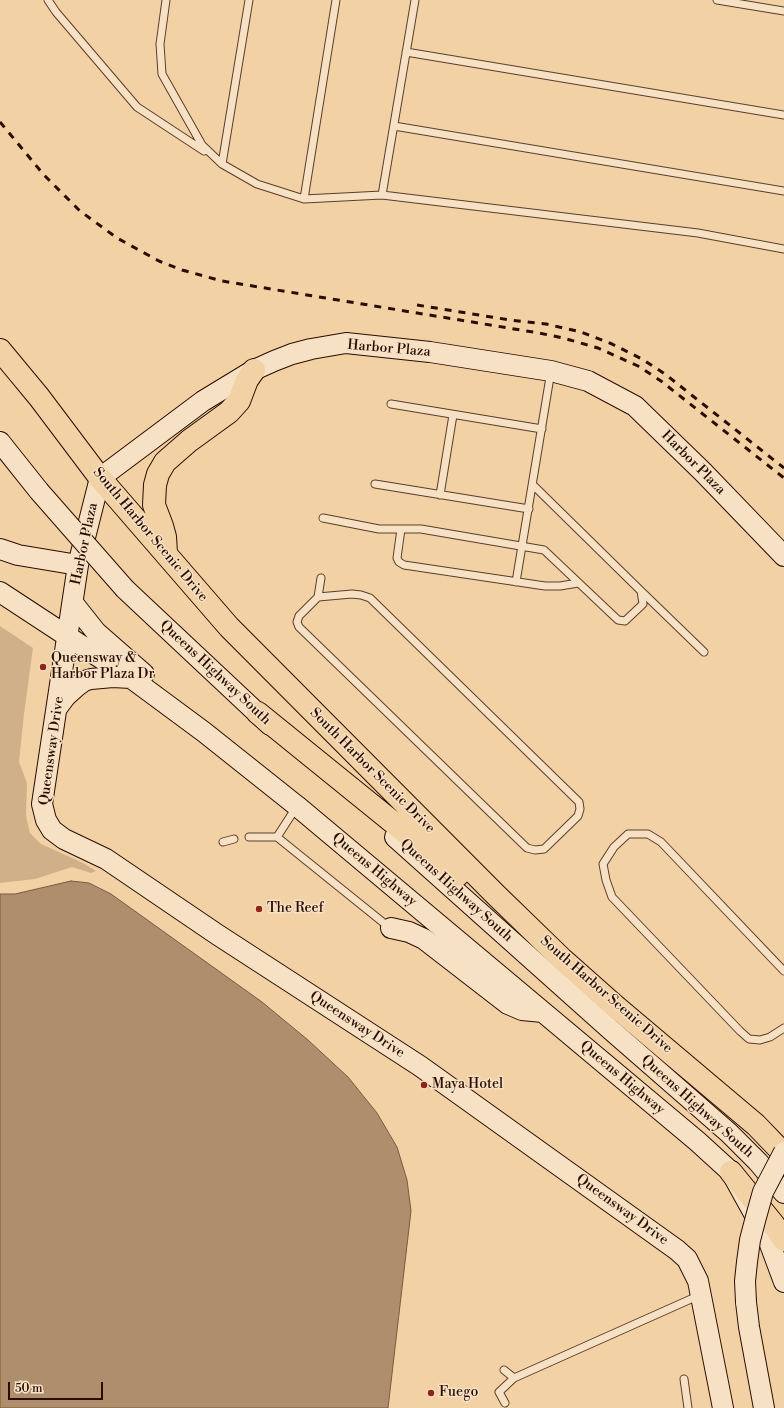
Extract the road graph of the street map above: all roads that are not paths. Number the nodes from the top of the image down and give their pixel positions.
1 (48, 0) edge
2 (166, 0) edge
3 (249, 0) edge
4 (336, 0) edge
5 (415, 0) edge
6 (718, 0) edge
7 (784, 11) edge
8 (406, 52) junction
9 (784, 115) edge
10 (394, 126) junction
11 (219, 162) junction
12 (784, 191) edge
13 (382, 195) junction
14 (304, 199) junction
15 (784, 249) edge
16 (0, 350) edge
17 (254, 370) junction
18 (551, 371) junction
19 (391, 404) dead end
20 (453, 415) junction
21 (542, 429) junction
22 (0, 442) edge
23 (100, 478) junction
24 (376, 484) dead end
25 (533, 485) junction
26 (440, 495) junction
27 (529, 509) junction
28 (323, 518) dead end
29 (401, 529) junction
30 (522, 548) junction
31 (0, 549) edge
32 (166, 554) junction
33 (784, 556) edge
34 (78, 565) junction
35 (321, 578) dead end
36 (516, 582) junction
37 (578, 583) junction
38 (642, 591) junction
39 (0, 592) edge
40 (318, 597) junction
41 (74, 603) junction
42 (68, 637) junction
43 (704, 652) dead end
44 (131, 678) junction
45 (57, 708) junction
46 (258, 714) junction
47 (253, 771) junction
48 (297, 806) junction
49 (277, 836) junction
50 (249, 837) dead end
51 (234, 839) dead end
52 (223, 842) dead end
53 (391, 928) joint
54 (562, 959) junction
55 (784, 971) edge
56 (545, 1012) junction
57 (784, 1028) edge
58 (784, 1153) edge
59 (731, 1172) junction
60 (784, 1193) edge
61 (784, 1240) edge
62 (784, 1282) edge
63 (700, 1295) junction
64 (504, 1370) dead end
65 (514, 1378) junction
66 (684, 1379) dead end
67 (505, 1403) dead end
68 (688, 1408) edge
69 (723, 1408) edge
70 (764, 1408) edge

1 - 11 lane
2 - 11 lane
3 - 11 lane
4 - 14 lane
5 - 8 lane
6 - 7 lane
8 - 9 lane
8 - 10 lane
10 - 12 lane
10 - 13 lane
11 - 14 lane
13 - 14 lane
13 - 15 lane
16 - 23 main road, South Harbor Scenic Drive
17 - 18 main road, Harbor Plaza
17 - 23 main road, Harbor Plaza
17 - 32 main road
18 - 21 lane
18 - 33 main road, Harbor Plaza
19 - 20 lane
20 - 21 lane
20 - 26 lane
21 - 25 lane
22 - 46 main road, Queens Highway South, bridge
23 - 32 main road, South Harbor Scenic Drive
23 - 34 main road, Harbor Plaza
24 - 26 lane
25 - 27 lane
25 - 38 lane
26 - 27 lane
27 - 30 lane
28 - 29 lane
29 - 30 lane
29 - 36 lane
30 - 36 lane
30 - 37 lane
31 - 34 main road
32 - 54 main road, South Harbor Scenic Drive
34 - 41 main road, Harbor Plaza
35 - 40 lane
36 - 37 lane
37 - 38 lane
38 - 43 lane
39 - 42 main road, Queens Highway
40 - 40 lane
41 - 42 main road, Harbor Plaza
41 - 47 main road
42 - 44 main road, Queens Highway
42 - 45 main road, Queensway Drive
44 - 45 main road
44 - 47 main road, Queens Highway
45 - 63 main road, Queensway Drive
46 - 54 main road
46 - 60 main road, Queens Highway South
47 - 48 main road, Queens Highway
48 - 49 lane
48 - 56 main road, Queens Highway
49 - 50 lane
49 - 53 lane
51 - 52 lane
53 - 56 main road
54 - 58 main road, South Harbor Scenic Drive
55 - 57 lane
56 - 59 main road, Queens Highway
58 - 70 main road, bridge
59 - 61 main road
59 - 62 main road, Queens Highway
63 - 65 lane
63 - 69 main road, Queensway Drive
64 - 65 lane
65 - 67 lane
66 - 68 lane

